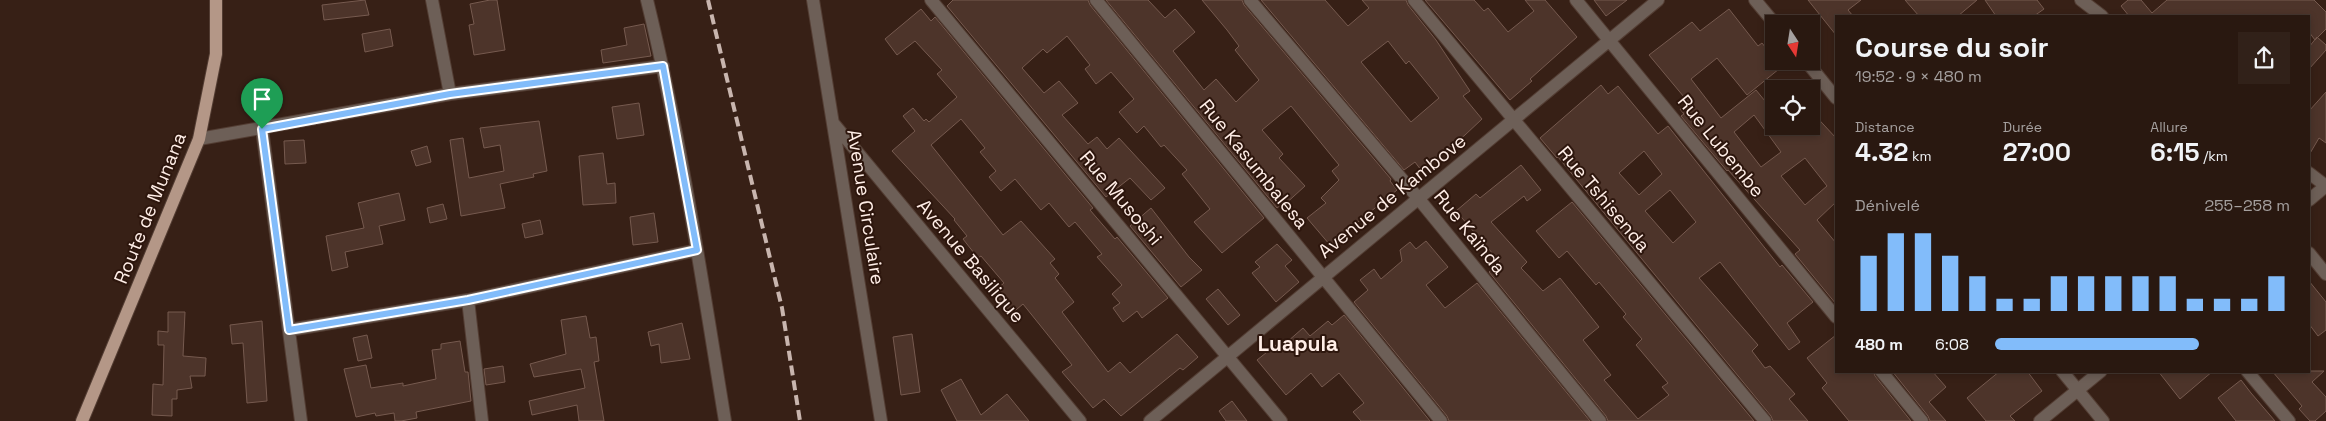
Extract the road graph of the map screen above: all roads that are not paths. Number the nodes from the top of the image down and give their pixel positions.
1 (216, 0) edge
2 (432, 0) edge
3 (647, 0) edge
4 (813, 0) edge
5 (931, 0) edge
6 (1096, 0) edge
7 (1250, 0) edge
8 (1414, 0) edge
9 (1576, 0) edge
10 (1658, 0) edge
11 (1755, 0) edge
12 (2081, 0) edge
13 (1768, 15) edge
14 (2101, 15) edge
15 (1609, 40) junction
16 (663, 66) junction
17 (1813, 70) edge
18 (450, 94) junction
19 (1835, 97) edge
20 (1514, 120) junction
21 (834, 124) junction
22 (262, 129) junction
23 (199, 139) junction
24 (2310, 174) edge
25 (2326, 186) edge
26 (1418, 198) junction
27 (2310, 199) edge
28 (697, 250) junction
29 (2310, 254) edge
30 (2326, 274) edge
31 (1322, 277) junction
32 (468, 300) junction
33 (1835, 315) edge
34 (289, 330) junction
35 (1229, 357) junction
36 (1883, 373) edge
37 (2064, 373) edge
38 (2099, 373) edge
39 (2249, 373) edge
40 (2078, 391) junction
41 (82, 421) edge
42 (301, 421) edge
43 (482, 421) edge
44 (725, 421) edge
45 (881, 421) edge
46 (1080, 421) edge
47 (1150, 421) edge
48 (1281, 421) edge
49 (1441, 421) edge
50 (1600, 421) edge
51 (1765, 421) edge
52 (1922, 421) edge
53 (2040, 421) edge
54 (2103, 421) edge
55 (2289, 421) edge

1 - 23 main road, Route de Munana
2 - 18 street
3 - 16 street
4 - 21 street, Avenue Circulaire
5 - 35 street, Rue Musoshi
6 - 31 street, Rue Kasumbalesa
7 - 26 street, Rue Kaïnda
8 - 20 street, Rue Tshisenda
9 - 15 street, Rue Lubembe
10 - 15 street, Avenue de Kambove
11 - 13 street
12 - 14 street
15 - 20 street, Avenue de Kambove
15 - 33 street, Rue Lubembe
16 - 18 street
16 - 28 street
17 - 19 street
18 - 22 street
20 - 26 street, Avenue de Kambove
20 - 51 street, Rue Tshisenda
21 - 45 street, Avenue Circulaire
21 - 46 street, Avenue Basilique
22 - 23 street
22 - 34 street
23 - 41 main road, Route de Munana
24 - 25 street
25 - 27 street
26 - 31 street, Avenue de Kambove
26 - 50 street, Rue Kaïnda
28 - 32 street
28 - 44 street
29 - 30 street
31 - 35 street, Avenue de Kambove
31 - 49 street, Rue Kasumbalesa
32 - 34 street
32 - 43 street
34 - 42 street
35 - 47 street, Avenue de Kambove
35 - 48 street, Rue Musoshi
36 - 52 street
37 - 40 street
38 - 40 street
39 - 55 street
40 - 53 street
40 - 54 street

